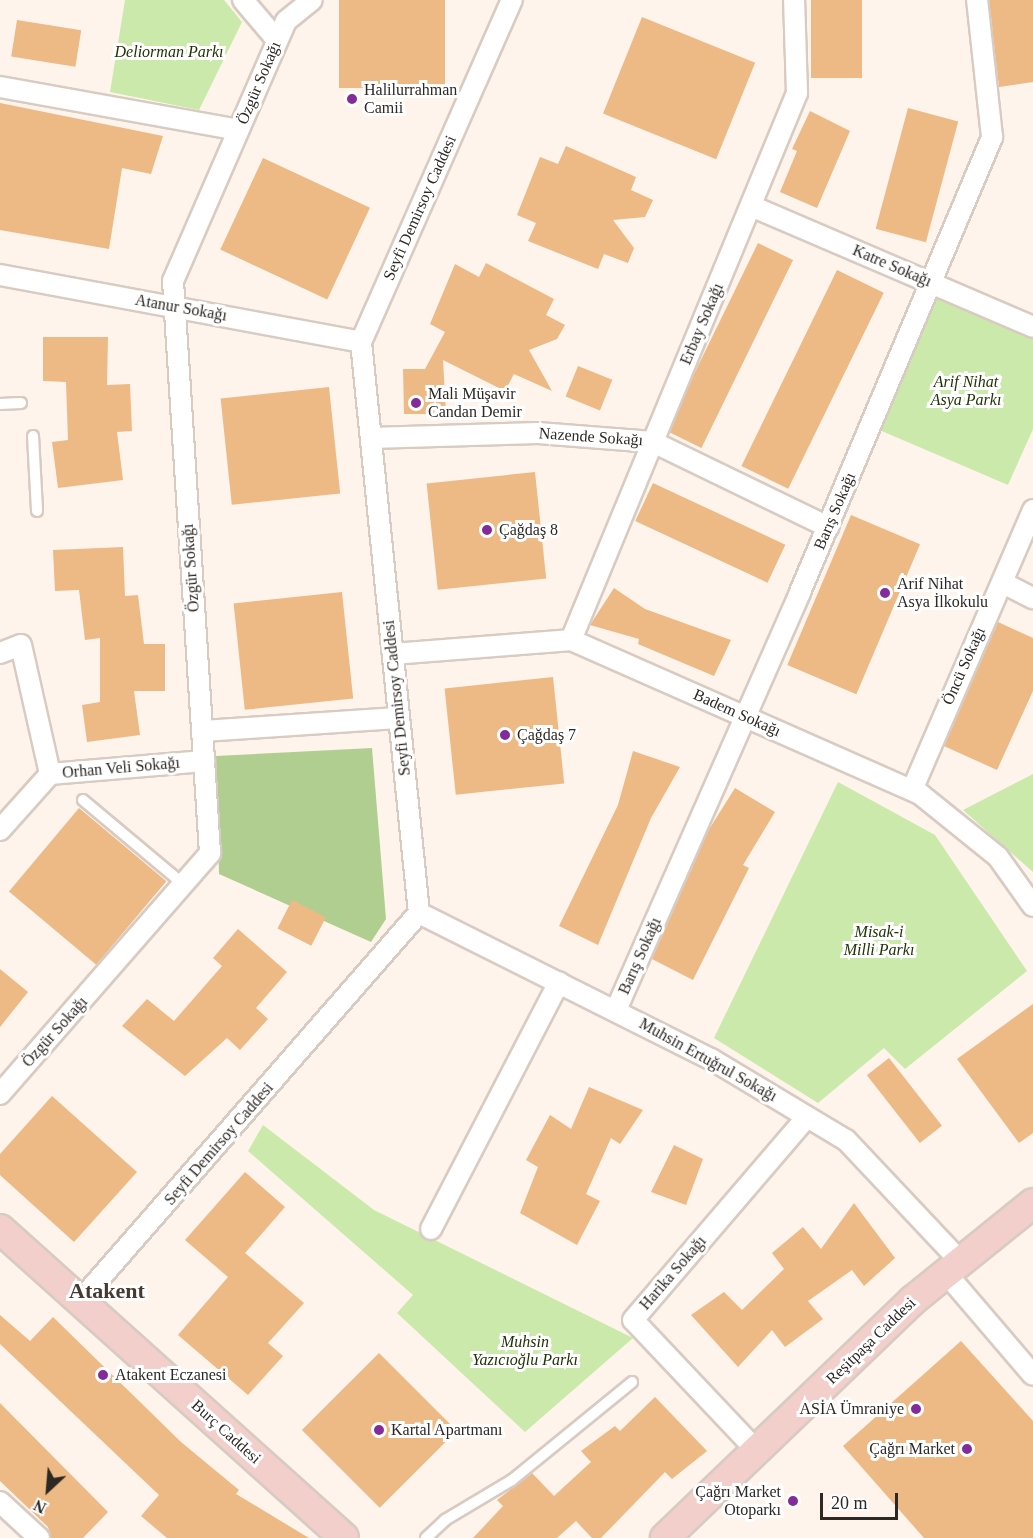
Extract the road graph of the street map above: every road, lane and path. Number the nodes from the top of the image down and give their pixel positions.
1 (243, 0) edge
2 (312, 0) edge
3 (512, 0) edge
4 (794, 0) edge
5 (977, 0) edge
6 (277, 40) junction
7 (0, 87) edge
8 (238, 130) junction
9 (751, 206) junction
10 (0, 275) edge
11 (932, 284) junction
12 (174, 307) junction
13 (1033, 327) edge
14 (362, 342) junction
15 (21, 403) dead end
16 (0, 404) edge
17 (33, 436) dead end
18 (371, 438) junction
19 (653, 442) junction
20 (1033, 510) edge
21 (37, 511) dead end
22 (828, 527) junction
23 (1003, 583) junction
24 (1033, 598) edge
25 (571, 640) junction
26 (0, 653) edge
27 (393, 654) junction
28 (746, 717) junction
29 (399, 718) junction
30 (202, 731) junction
31 (204, 761) junction
32 (50, 774) junction
33 (912, 790) junction
34 (83, 800) dead end
35 (0, 830) edge
36 (183, 884) junction
37 (1033, 906) edge
38 (419, 913) junction
39 (559, 982) junction
40 (616, 1010) junction
41 (0, 1094) edge
42 (807, 1117) junction
43 (1033, 1203) edge
44 (0, 1229) edge
45 (431, 1229) dead end
46 (952, 1266) junction
47 (80, 1300) junction
48 (1033, 1375) edge
49 (632, 1382) dead end
50 (757, 1451) junction
51 (0, 1502) edge
52 (39, 1538) edge
53 (344, 1538) edge
54 (426, 1538) edge
55 (665, 1538) edge

1 - 6 street
2 - 6 street, Özgür Sokağı
3 - 14 street, Seyfi Demirsoy Caddesi
4 - 9 street, Erbay Sokağı
5 - 11 street, Barış Sokağı
6 - 8 street, Özgür Sokağı
7 - 8 street
8 - 12 street, Özgür Sokağı
9 - 11 street, Katre Sokağı
9 - 19 street, Erbay Sokağı
10 - 12 street, Atanur Sokağı
11 - 13 street, Katre Sokağı
11 - 22 street, Barış Sokağı
12 - 14 street, Atanur Sokağı
12 - 30 street, Özgür Sokağı
14 - 18 street, Seyfi Demirsoy Caddesi
15 - 16 lane
17 - 21 lane
18 - 19 street, Nazende Sokağı
18 - 27 street, Seyfi Demirsoy Caddesi
19 - 22 street, Nazende Sokağı
19 - 25 street, Erbay Sokağı
20 - 23 street, Öncü Sokağı
22 - 28 street, Barış Sokağı
23 - 24 street
23 - 33 street, Öncü Sokağı
25 - 27 street, Badem Sokağı
25 - 28 street, Badem Sokağı
26 - 32 street, Orhan Veli Sokağı
27 - 29 street, Seyfi Demirsoy Caddesi
28 - 33 street, Badem Sokağı
28 - 40 street, Barış Sokağı
29 - 30 street
29 - 38 street, Seyfi Demirsoy Caddesi
30 - 31 street, Özgür Sokağı
31 - 32 street, Orhan Veli Sokağı
31 - 36 street, Özgür Sokağı
32 - 35 street
33 - 37 street, Badem Sokağı
34 - 36 lane
36 - 41 street, Özgür Sokağı
38 - 39 street, Muhsin Ertuğrul Sokağı
38 - 47 street, Seyfi Demirsoy Caddesi
39 - 40 street, Muhsin Ertuğrul Sokağı
39 - 45 street
40 - 42 street, Muhsin Ertuğrul Sokağı
42 - 46 street, Muhsin Ertuğrul Sokağı
42 - 50 street, Harika Sokağı
43 - 46 street, Reşitpaşa Caddesi
44 - 47 street, Burç Caddesi
46 - 48 street, Muhsin Ertuğrul Sokağı
46 - 50 street, Reşitpaşa Caddesi
47 - 53 street, Burç Caddesi
49 - 54 lane
50 - 55 street, Reşitpaşa Caddesi
51 - 52 street

